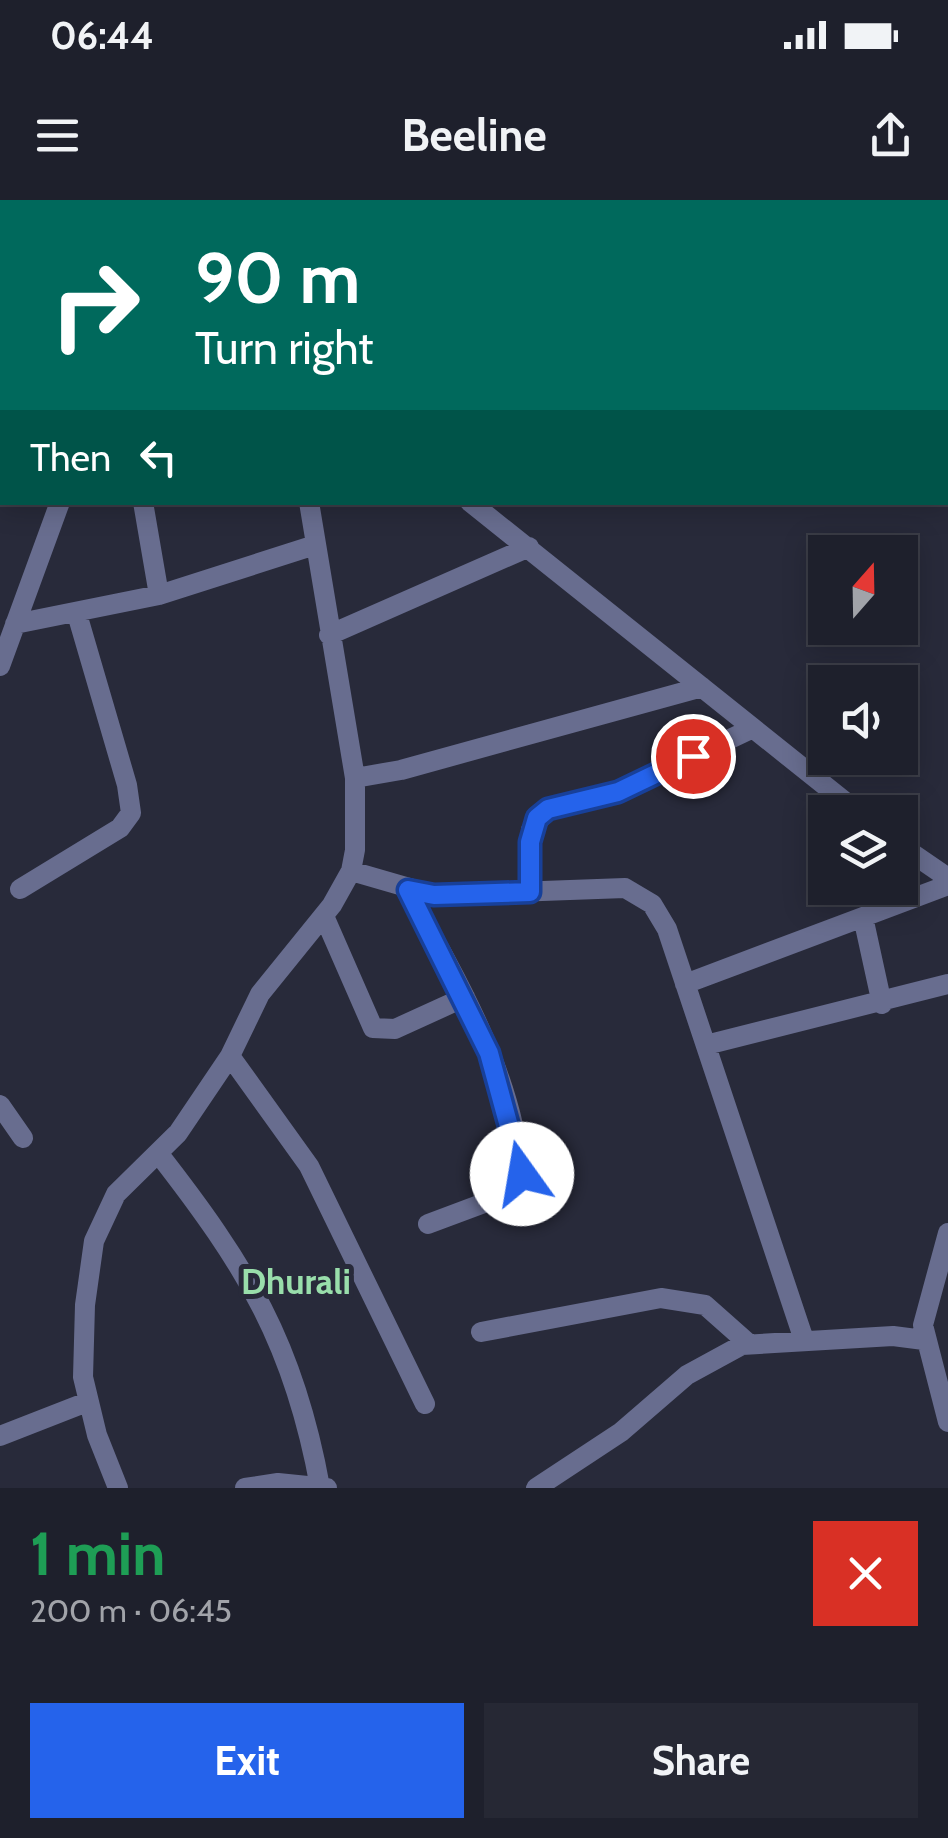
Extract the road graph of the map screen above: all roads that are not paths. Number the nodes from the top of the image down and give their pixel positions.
1 (59, 505) edge
2 (144, 505) edge
3 (309, 505) edge
4 (474, 505) edge
5 (315, 546) junction
6 (529, 548) junction
7 (159, 596) junction
8 (77, 614) junction
9 (15, 624) junction
10 (329, 634) junction
11 (0, 666) edge
12 (702, 687) junction
13 (751, 729) junction
14 (355, 778) junction
15 (836, 795) edge
16 (918, 858) edge
17 (352, 870) junction
18 (948, 881) edge
19 (20, 889) dead end
20 (408, 890) junction
21 (530, 892) junction
22 (324, 916) junction
23 (863, 917) junction
24 (685, 984) junction
25 (948, 984) edge
26 (464, 997) junction
27 (882, 1004) junction
28 (706, 1045) junction
29 (230, 1056) junction
30 (0, 1105) edge
31 (23, 1138) dead end
32 (158, 1152) junction
33 (428, 1224) dead end
34 (948, 1232) edge
35 (481, 1332) dead end
36 (804, 1340) junction
37 (924, 1340) junction
38 (749, 1344) junction
39 (88, 1402) junction
40 (425, 1404) dead end
41 (948, 1422) edge
42 (0, 1436) edge
43 (118, 1488) edge
44 (245, 1488) edge
45 (323, 1488) edge
46 (536, 1488) edge

1 - 9 street
2 - 7 street
3 - 5 street
4 - 6 street
5 - 7 street
5 - 10 street
6 - 10 street
6 - 12 street
7 - 8 street
8 - 9 street
8 - 19 street
9 - 11 street
10 - 14 street
12 - 13 street
12 - 14 street
13 - 15 street
13 - 21 street
14 - 17 street
16 - 18 street
17 - 20 street
17 - 22 street
18 - 23 street
20 - 21 street
20 - 26 street
21 - 24 street
22 - 26 street
22 - 29 street
23 - 24 street
23 - 27 street
24 - 28 street
25 - 27 street
26 - 33 street
27 - 28 street
28 - 36 street
29 - 32 street
29 - 40 street
30 - 31 street
32 - 39 street
32 - 45 street
34 - 37 street
35 - 38 street
36 - 37 street
36 - 38 street
37 - 41 street
38 - 46 street
39 - 42 street
39 - 43 street
44 - 45 street

